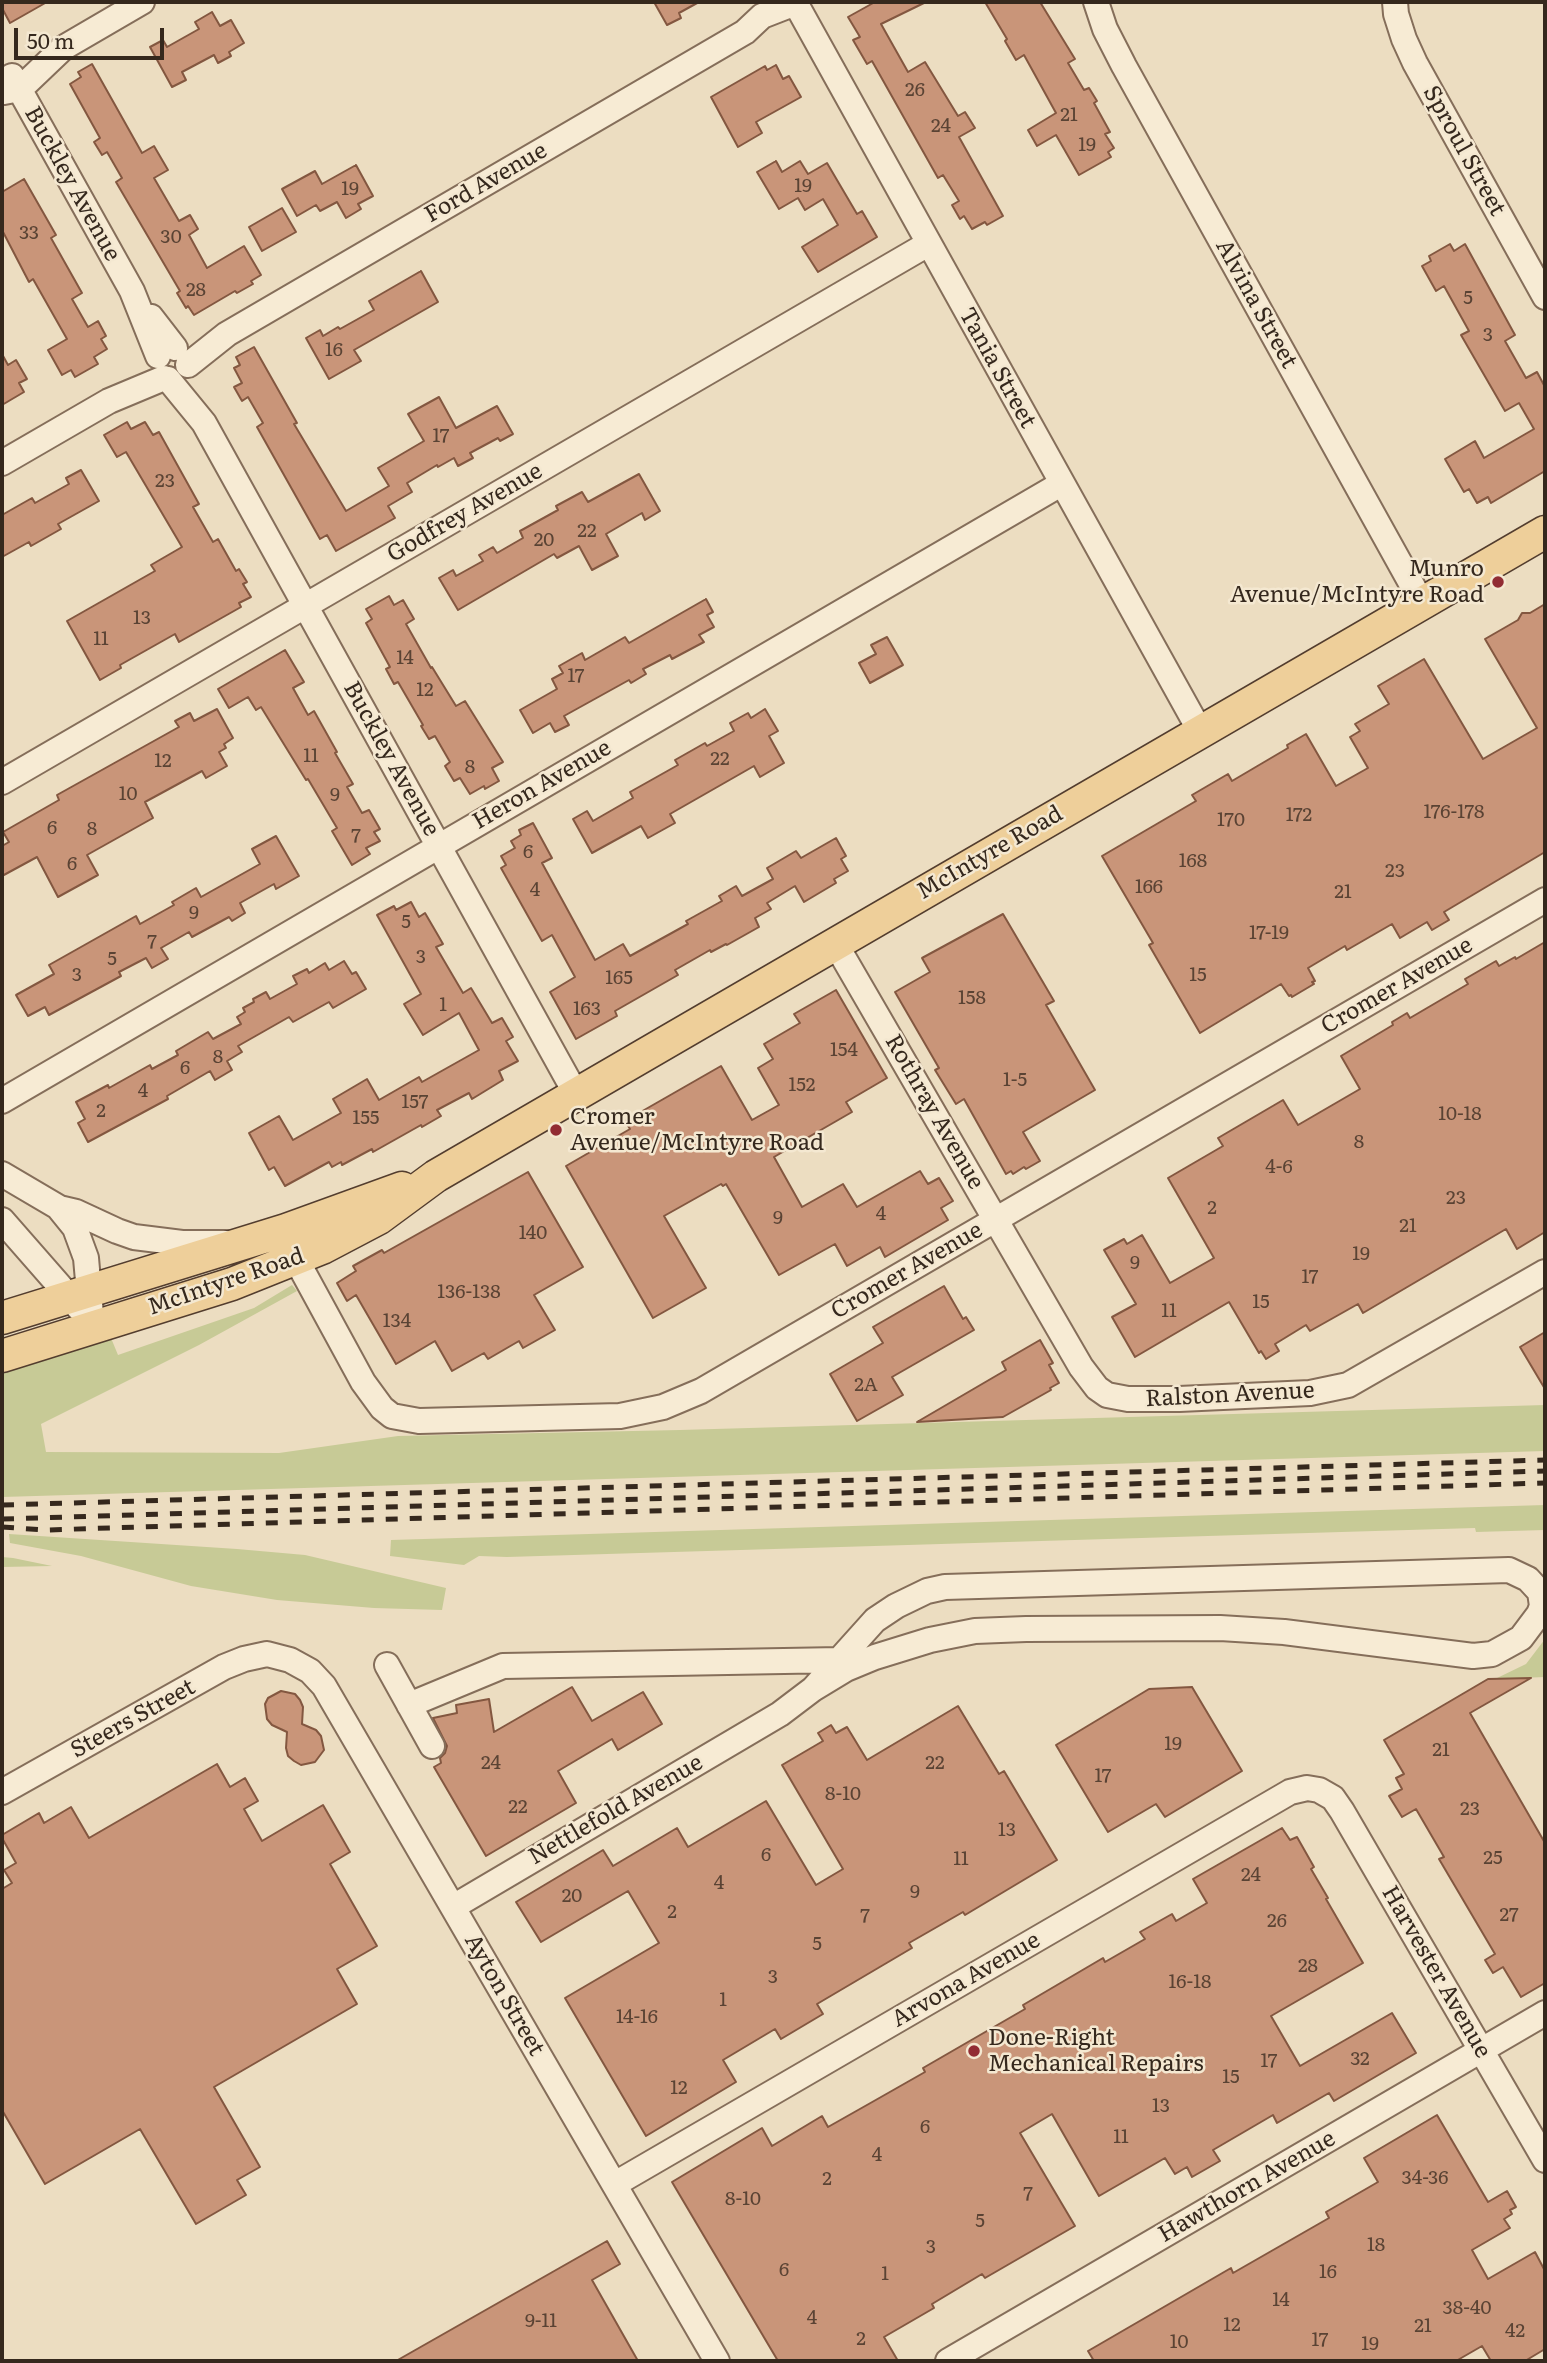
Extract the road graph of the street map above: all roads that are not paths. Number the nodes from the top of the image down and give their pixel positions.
1 (142, 2) edge
2 (1096, 2) edge
3 (1395, 2) edge
4 (803, 5) edge
5 (9, 84) edge
6 (928, 244) junction
7 (1545, 297) edge
8 (172, 363) junction
9 (2, 463) edge
10 (1061, 484) junction
11 (1545, 531) edge
12 (1422, 603) junction
13 (306, 605) junction
14 (1200, 731) junction
15 (2, 782) edge
16 (439, 845) junction
17 (1545, 901) edge
18 (835, 943) junction
19 (24, 1088) junction
20 (576, 1094) junction
21 (2, 1101) edge
22 (2, 1114) edge
23 (2, 1174) edge
24 (436, 1176) junction
25 (58, 1208) junction
26 (996, 1219) junction
27 (2, 1220) edge
28 (240, 1244) junction
29 (296, 1259) junction
30 (1545, 1272) edge
31 (79, 1293) junction
32 (2, 1318) edge
33 (92, 1326) junction
34 (2, 1356) edge
35 (1097, 1388) joint
36 (267, 1654) joint
37 (387, 1665) dead end
38 (843, 1665) junction
39 (409, 1704) junction
40 (432, 1746) dead end
41 (1320, 1790) joint
42 (2, 1793) edge
43 (453, 1907) junction
44 (1545, 2013) edge
45 (1482, 2051) junction
46 (1545, 2160) edge
47 (615, 2184) junction
48 (717, 2361) edge
49 (948, 2361) edge

1 - 5 street
2 - 12 street, Alvina Street
3 - 7 street, Sproul Street
4 - 6 street, Tania Street
4 - 8 street, Ford Avenue
5 - 8 street, Buckley Avenue
6 - 10 street, Tania Street
6 - 13 street, Godfrey Avenue
8 - 9 street, Ford Avenue
8 - 13 street, Buckley Avenue
10 - 14 street, Tania Street
10 - 16 street, Heron Avenue
11 - 12 main road, McIntyre Road
12 - 14 main road, McIntyre Road
13 - 15 street, Godfrey Avenue
13 - 16 street, Buckley Avenue
14 - 18 main road, McIntyre Road
16 - 19 street, Heron Avenue
16 - 20 street, Buckley Avenue
17 - 26 street, Cromer Avenue
18 - 20 main road, McIntyre Road
18 - 26 street, Rothray Avenue
19 - 21 street, Heron Avenue
19 - 22 street, Heron Avenue
20 - 24 main road, McIntyre Road
23 - 25 street
24 - 28 main road, McIntyre Road
24 - 29 main road, McIntyre Road
25 - 28 street
25 - 31 street
26 - 29 street, Cromer Avenue
26 - 35 street, Rothray Avenue
27 - 31 street
28 - 31 main road, McIntyre Road
29 - 33 main road, McIntyre Road
30 - 35 street, Ralston Avenue
31 - 32 main road, McIntyre Road
31 - 33 street
33 - 34 main road, McIntyre Road
36 - 42 street, Steers Street
36 - 43 street, Ayton Street
37 - 39 street
38 - 38 street, Nettlefold Avenue
38 - 39 street
38 - 43 street, Nettlefold Avenue
39 - 40 street
41 - 45 street, Harvester Avenue
41 - 47 street, Arvona Avenue
43 - 47 street, Ayton Street
44 - 45 street, Hawthorn Avenue
45 - 46 street, Harvester Avenue
45 - 49 street, Hawthorn Avenue
47 - 48 street, Ayton Street

